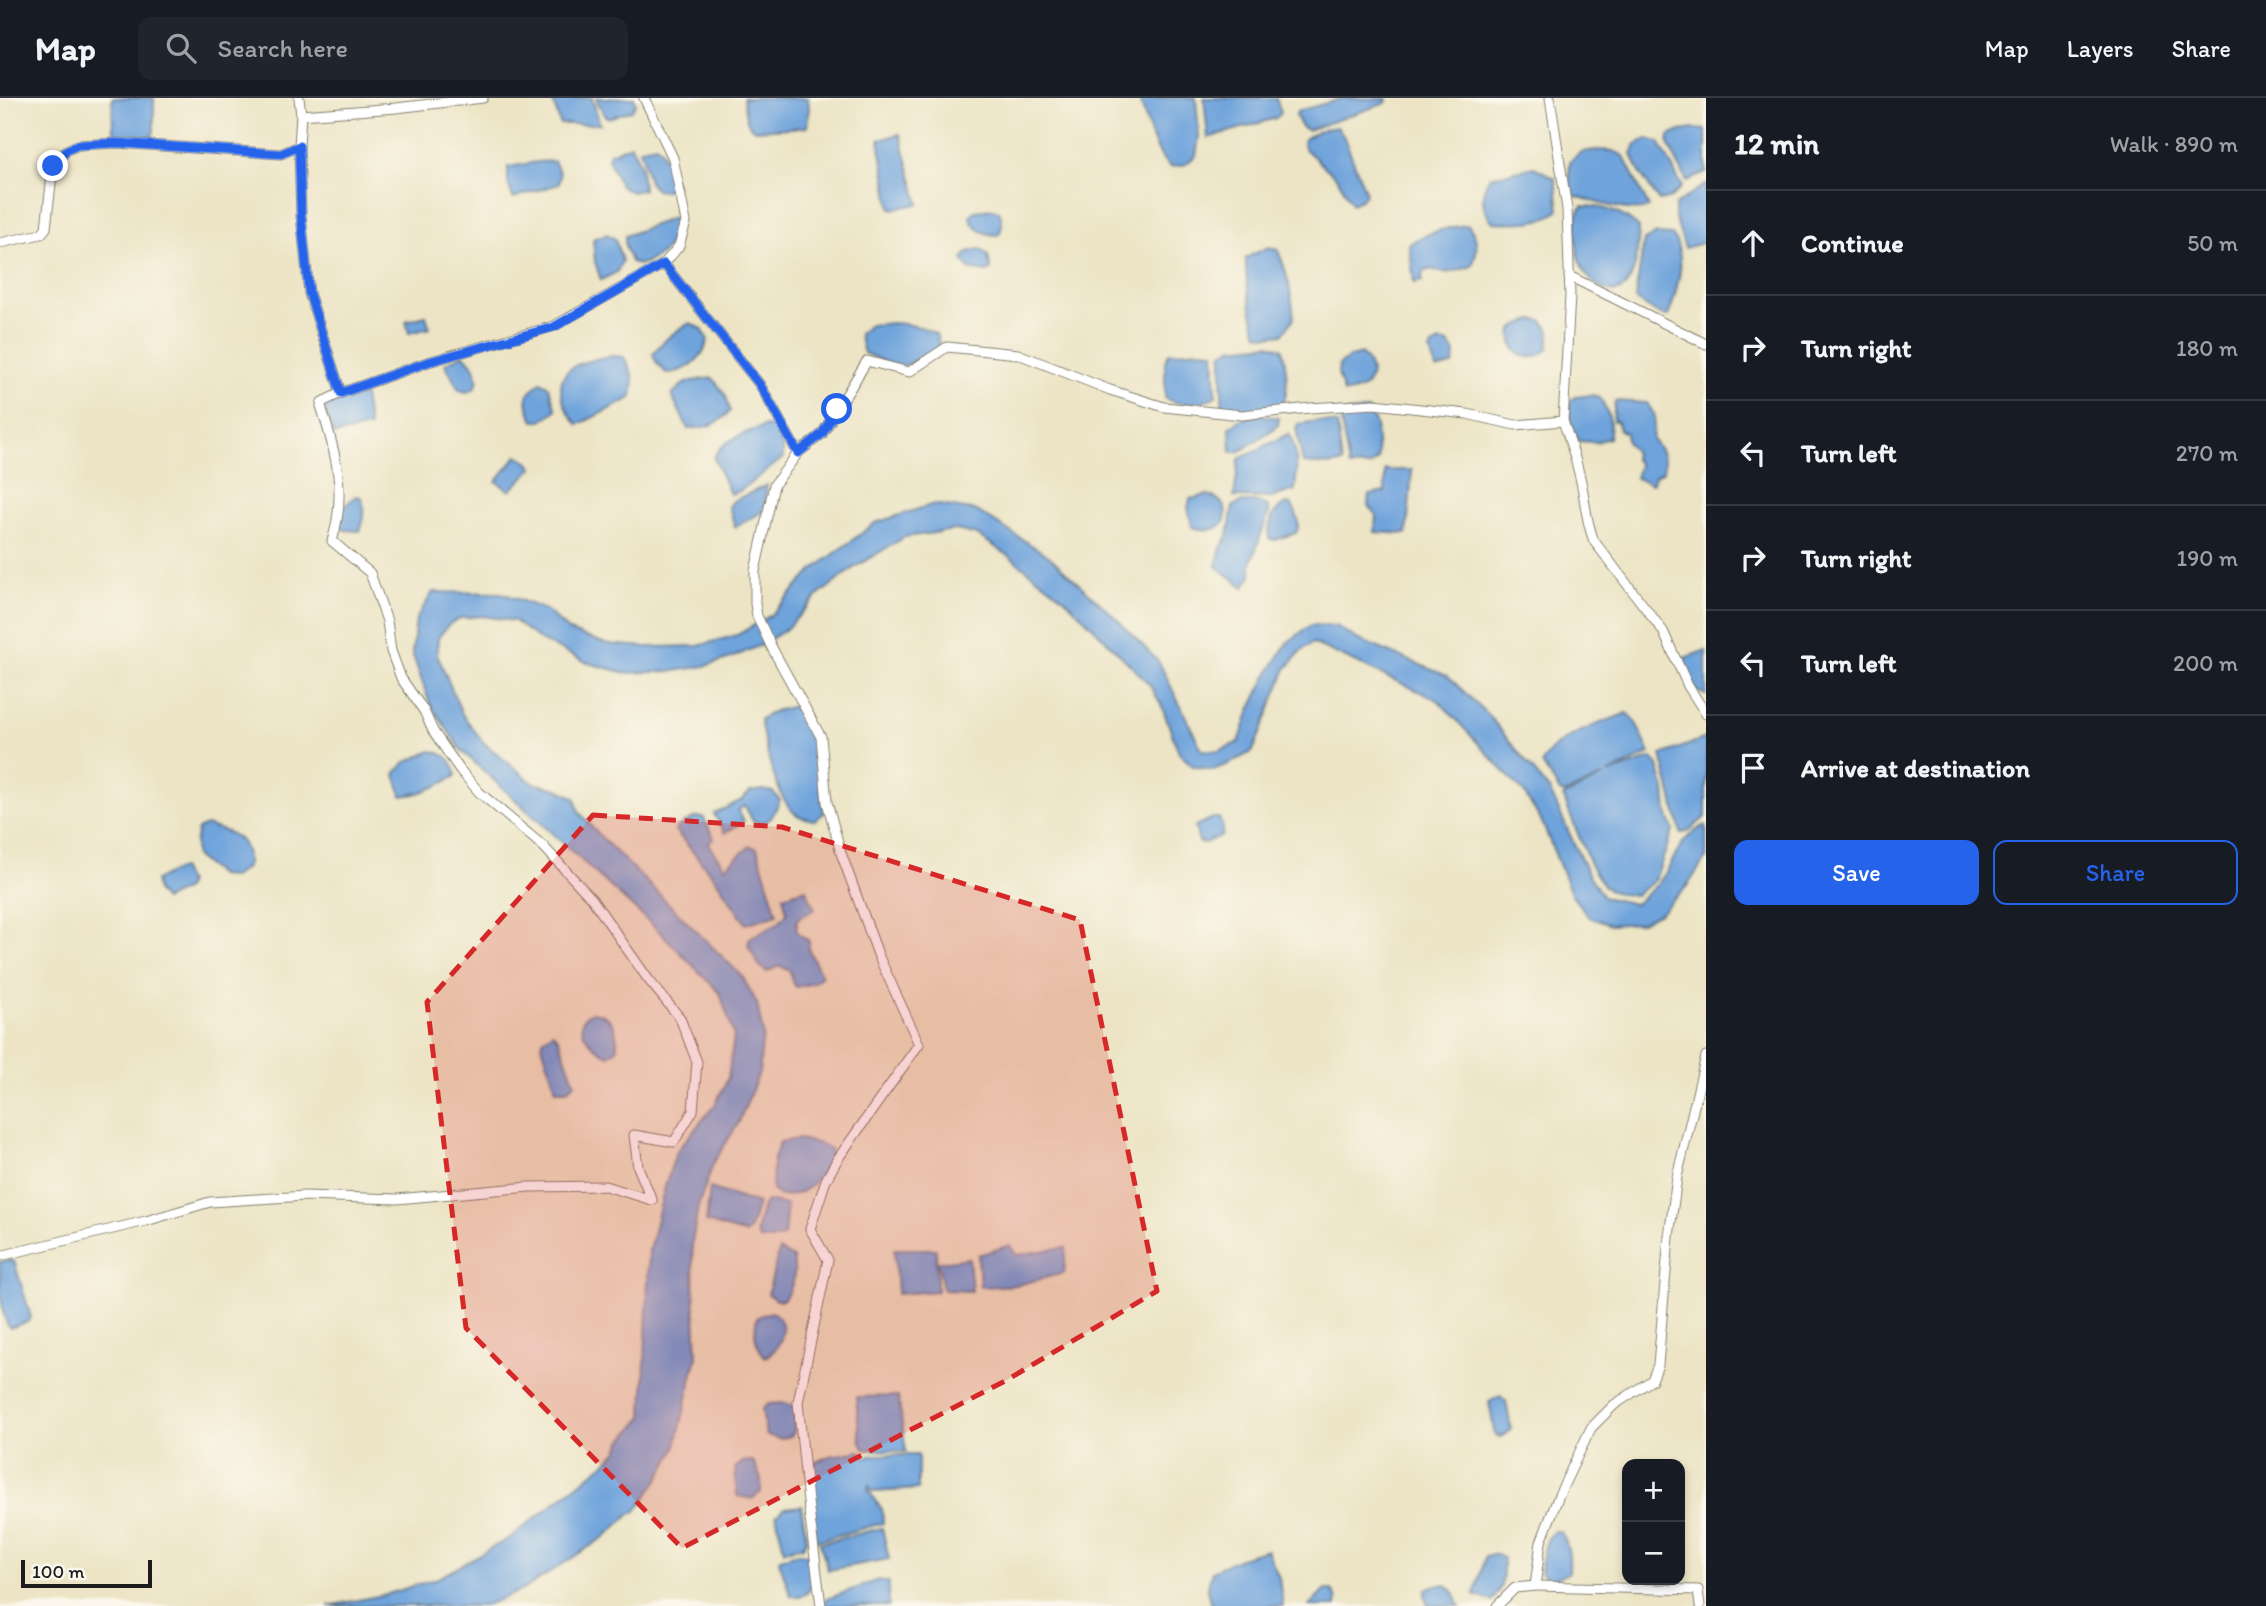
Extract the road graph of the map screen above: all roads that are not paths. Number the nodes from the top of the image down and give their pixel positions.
1 (299, 98) edge
2 (483, 98) edge
3 (644, 98) edge
4 (1550, 98) edge
5 (301, 115) junction
6 (299, 146) junction
7 (0, 243) edge
8 (664, 264) junction
9 (1569, 276) junction
10 (1706, 344) edge
11 (341, 393) junction
12 (1563, 421) junction
13 (798, 453) junction
14 (1706, 714) edge
15 (1706, 1056) edge
16 (0, 1256) edge
17 (1535, 1586) junction
18 (821, 1606) edge
19 (1497, 1606) edge
20 (1700, 1606) edge

1 - 5 street
2 - 5 street
3 - 8 street
4 - 9 street
5 - 6 street
6 - 7 street
6 - 11 street
8 - 11 street
8 - 13 street
9 - 10 street
9 - 12 street
11 - 16 street
12 - 13 street
12 - 14 street
13 - 18 street
15 - 17 street
17 - 19 street
17 - 20 street

